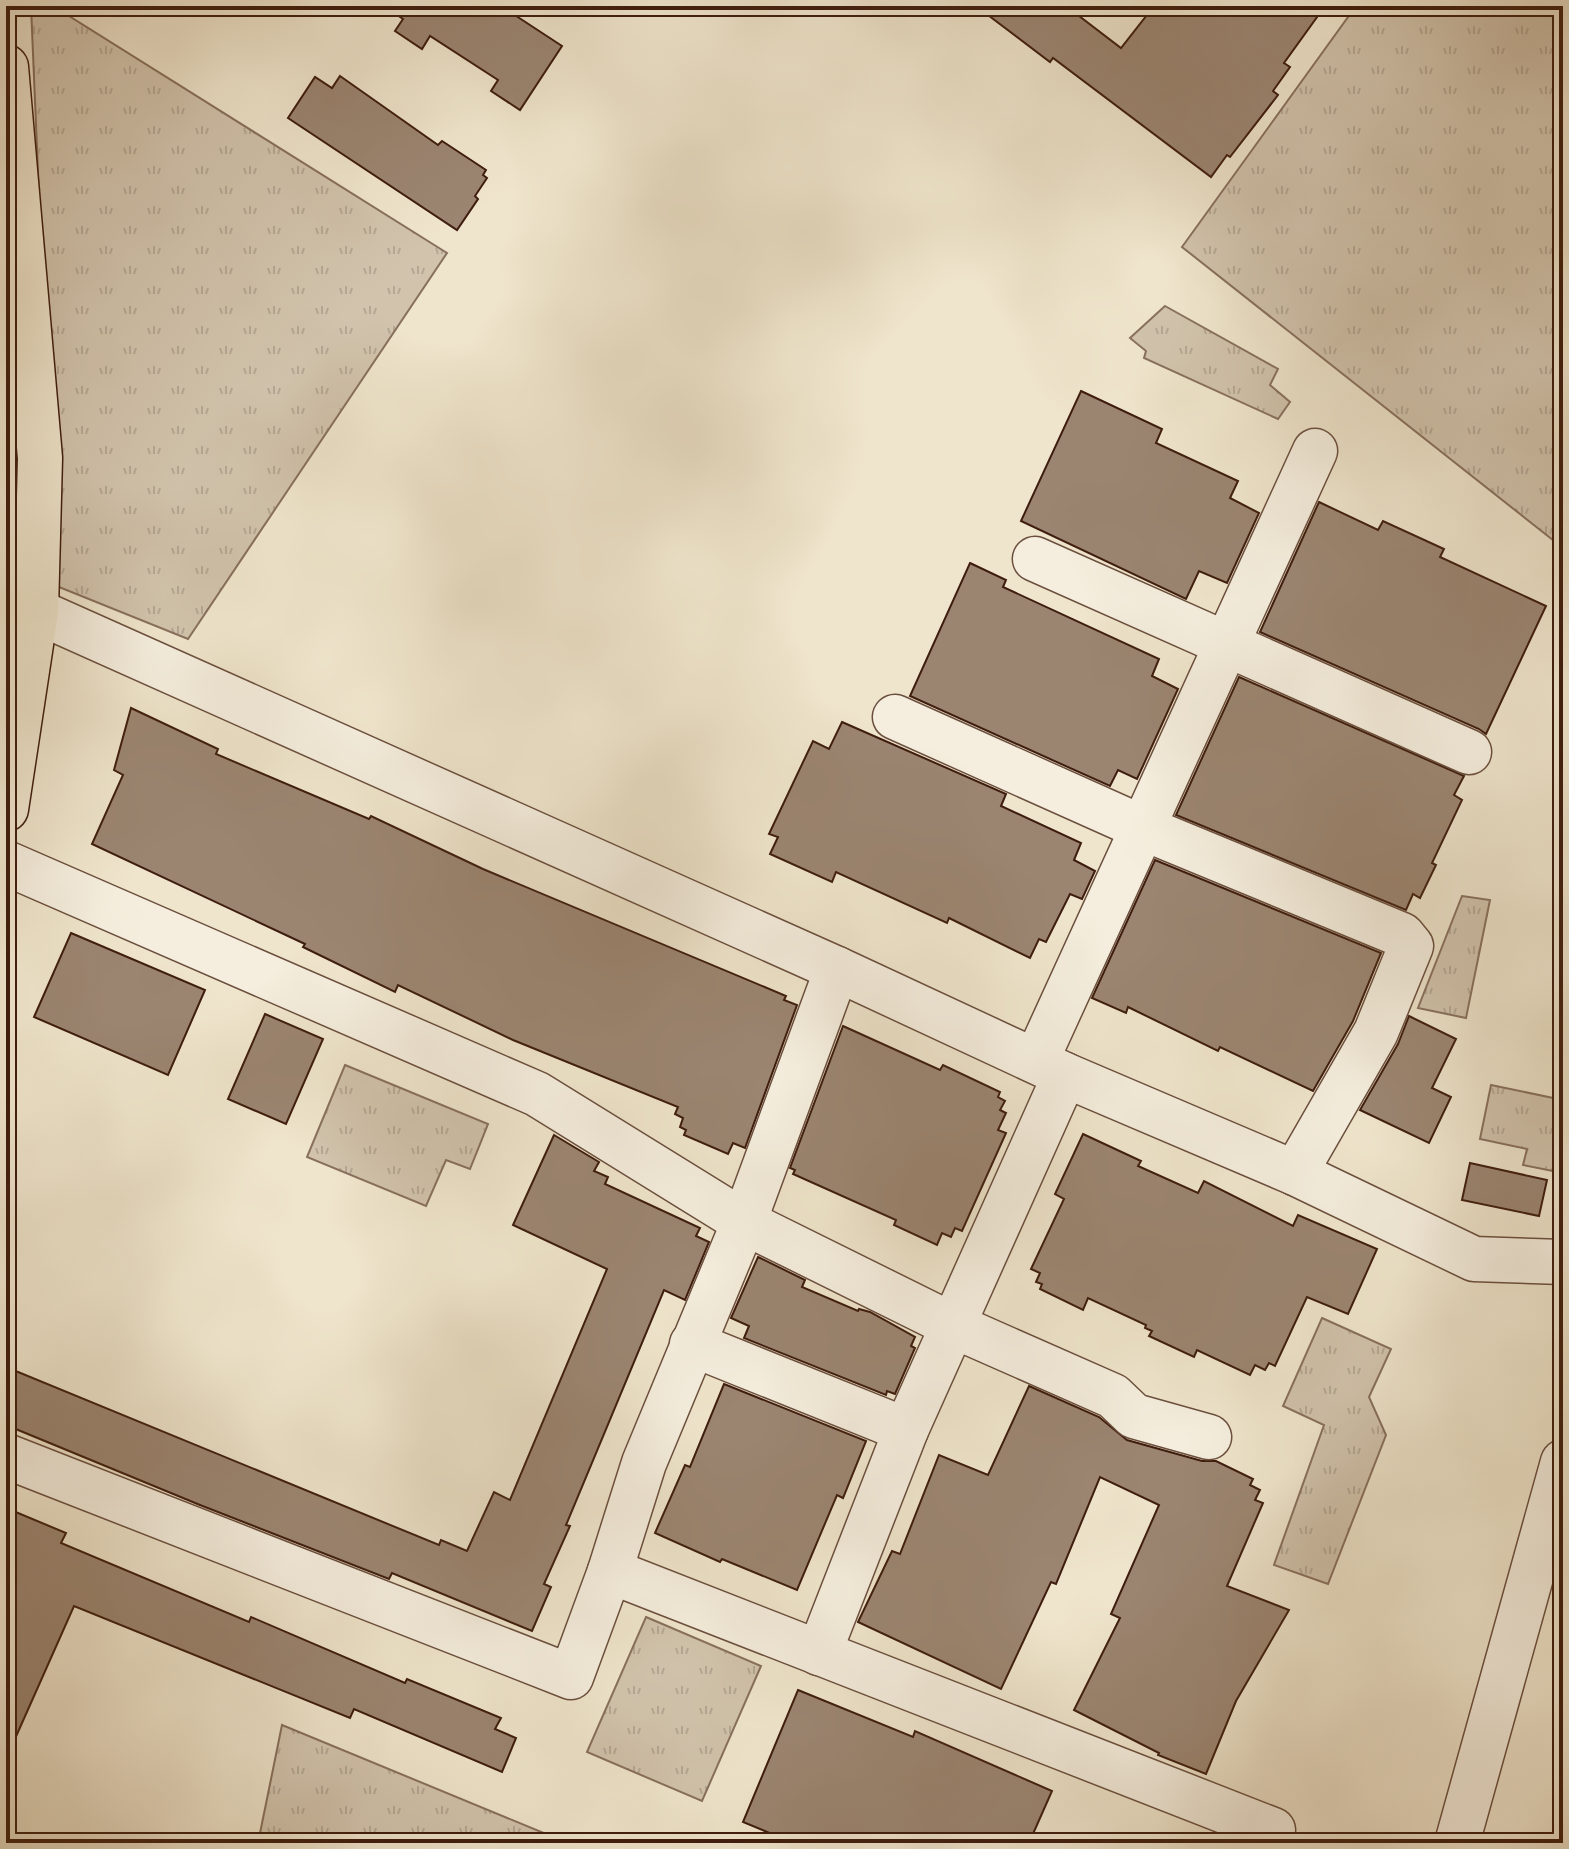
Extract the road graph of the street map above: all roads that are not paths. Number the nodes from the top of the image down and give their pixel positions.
1 (6, 67) edge
2 (1315, 451) dead end
3 (1035, 559) dead end
4 (21, 611) edge
5 (1226, 645) junction
6 (895, 717) dead end
7 (1469, 752) dead end
8 (6, 809) edge
9 (1143, 828) junction
10 (6, 863) edge
11 (837, 969) junction
12 (1050, 1068) junction
13 (1295, 1173) junction
14 (744, 1222) junction
15 (1563, 1262) edge
16 (952, 1325) junction
17 (692, 1344) junction
18 (906, 1430) junction
19 (1209, 1437) dead end
20 (6, 1456) edge
21 (1563, 1462) edge
22 (610, 1571) junction
23 (819, 1653) junction
24 (1273, 1830) dead end
25 (1457, 1843) edge

1 - 4 main road
2 - 5 street
3 - 5 street
4 - 8 main road
4 - 11 street
5 - 7 street
5 - 9 street
6 - 9 street
9 - 12 street
9 - 13 street
10 - 14 street
11 - 12 street
11 - 14 street
12 - 13 street
12 - 16 street
13 - 15 street
14 - 16 street
14 - 17 street
16 - 18 street
16 - 19 street
17 - 18 street
17 - 22 street
18 - 23 street
20 - 22 street
21 - 25 street
22 - 23 street
23 - 24 street

